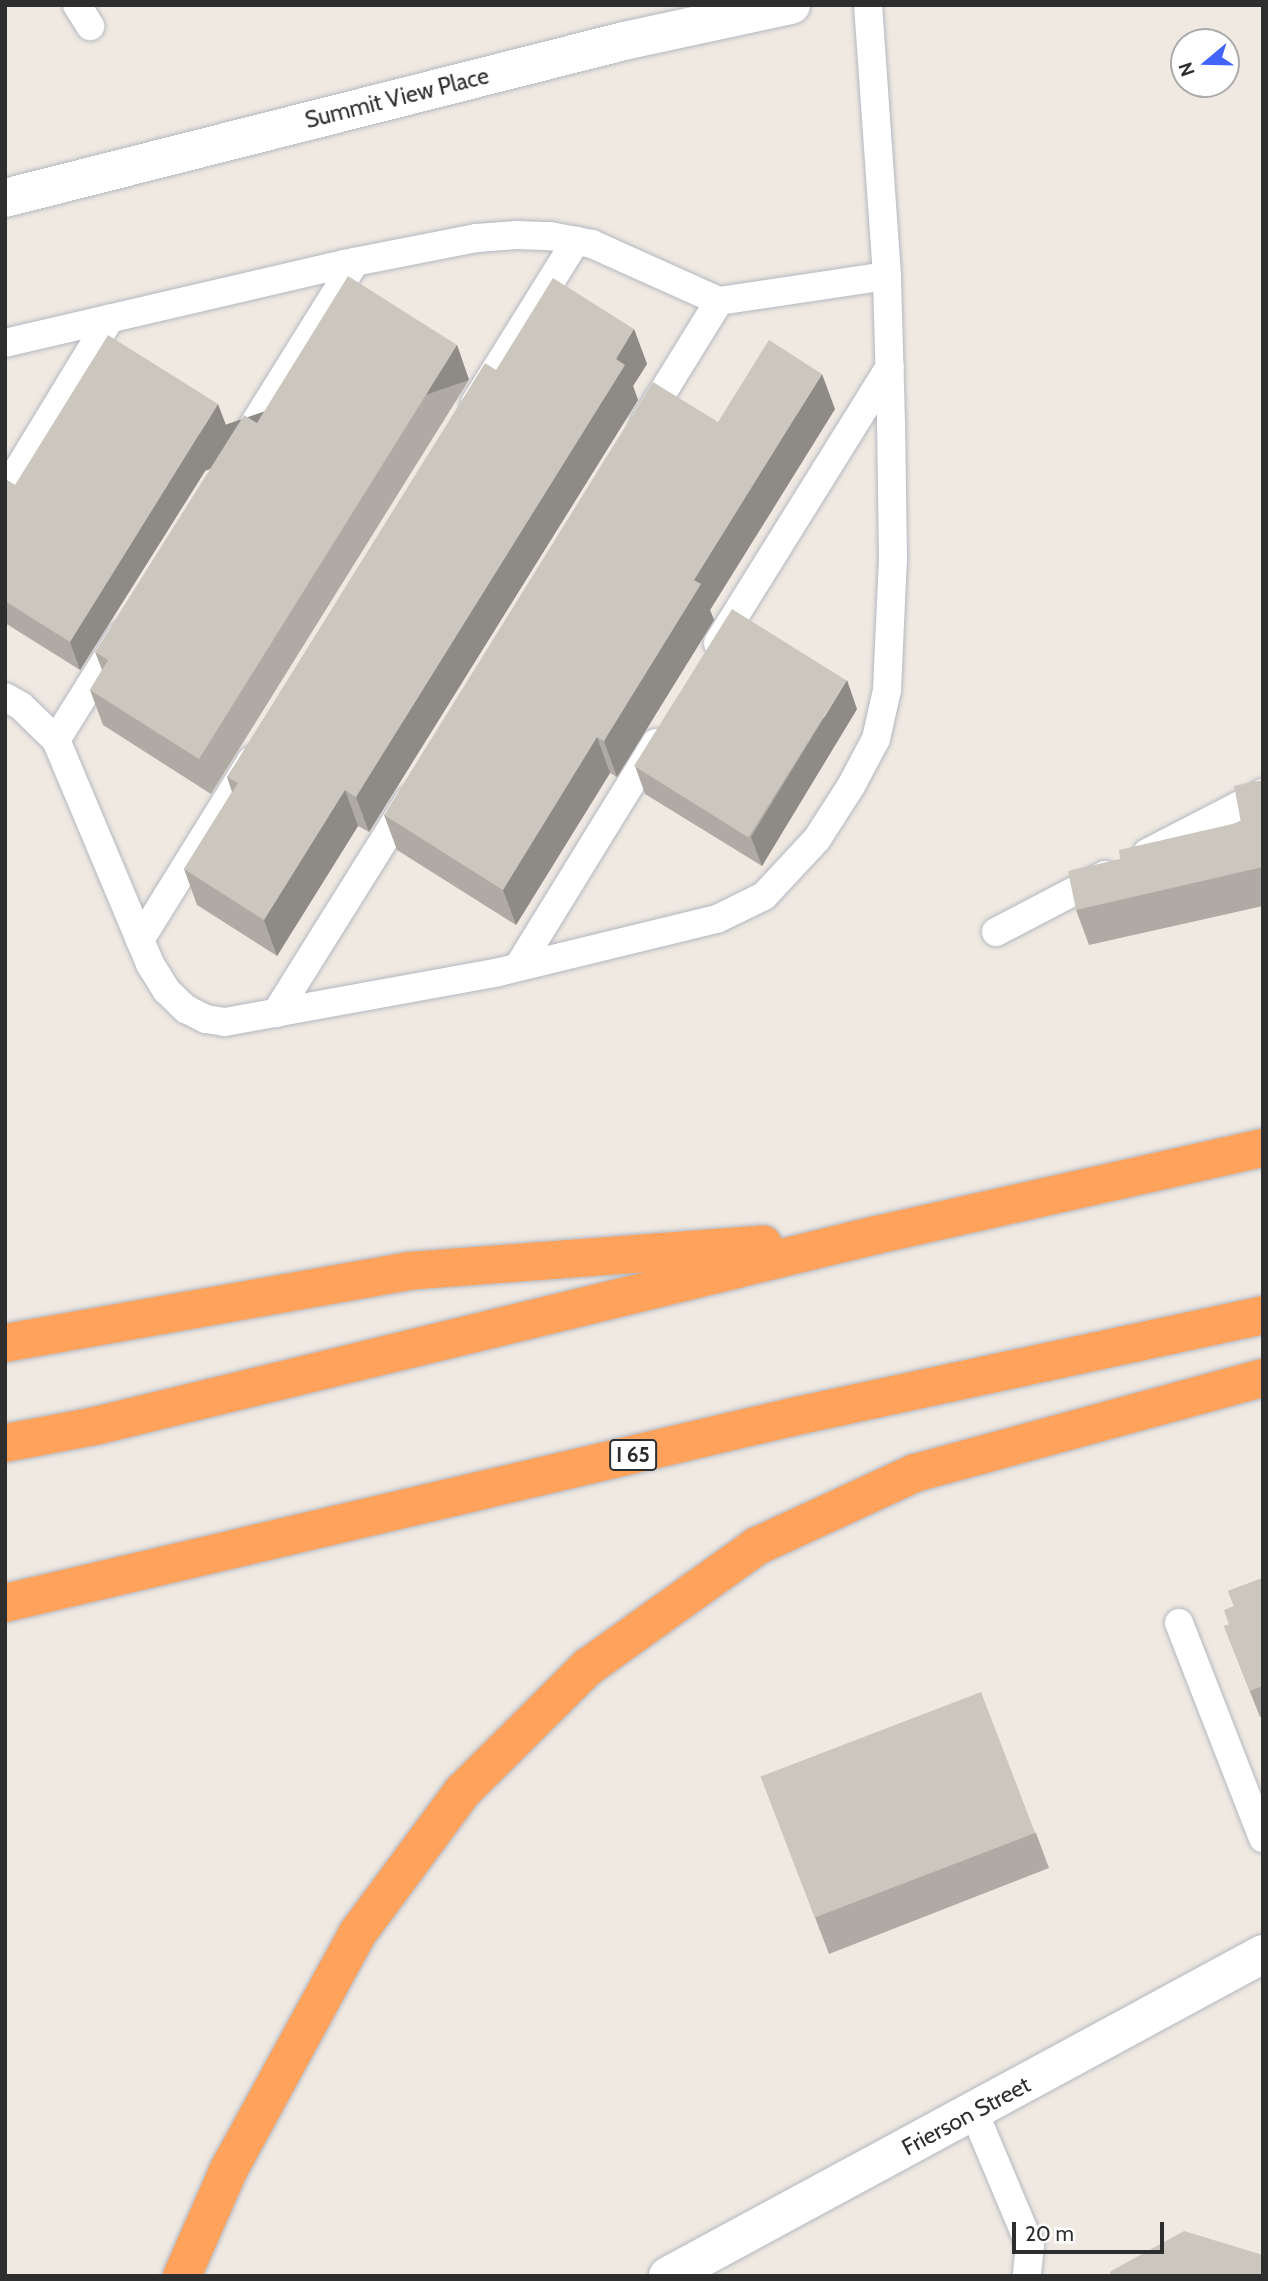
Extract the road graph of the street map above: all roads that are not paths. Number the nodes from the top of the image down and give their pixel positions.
1 (791, 5) edge
2 (868, 5) edge
3 (5, 198) edge
4 (576, 241) junction
5 (355, 262) junction
6 (887, 276) junction
7 (719, 301) junction
8 (110, 318) junction
9 (5, 343) edge
10 (890, 367) junction
11 (458, 430) edge
12 (631, 444) edge
13 (223, 472) edge
14 (5, 491) edge
15 (136, 612) edge
16 (707, 661) edge
17 (5, 697) edge
18 (671, 720) edge
19 (266, 738) edge
20 (56, 740) junction
21 (424, 776) edge
22 (1263, 793) edge
23 (996, 932) dead end
24 (140, 940) junction
25 (518, 967) junction
26 (276, 1013) junction
27 (1263, 1148) edge
28 (876, 1235) junction
29 (1263, 1315) edge
30 (5, 1343) edge
31 (1263, 1378) edge
32 (5, 1443) edge
33 (5, 1603) edge
34 (1179, 1622) dead end
35 (1260, 1824) edge
36 (1263, 1954) edge
37 (974, 2112) junction
38 (691, 2270) edge
39 (182, 2276) edge
40 (1027, 2276) edge

1 - 3 street, Summit View Place
2 - 6 lane
4 - 5 lane
4 - 7 lane
4 - 11 lane
5 - 8 lane
5 - 13 lane
6 - 7 lane
6 - 10 lane
7 - 12 lane
8 - 9 lane
8 - 14 lane
10 - 16 lane
10 - 25 lane
15 - 20 lane
17 - 20 lane
18 - 25 lane
19 - 24 lane
20 - 24 lane
21 - 26 lane
22 - 23 lane
24 - 26 lane
25 - 26 lane
27 - 28 highway
28 - 30 highway
28 - 32 highway
29 - 33 highway, I 65
31 - 39 highway
34 - 35 lane
36 - 37 street, Frierson Street
37 - 38 street, Frierson Street
37 - 40 lane

